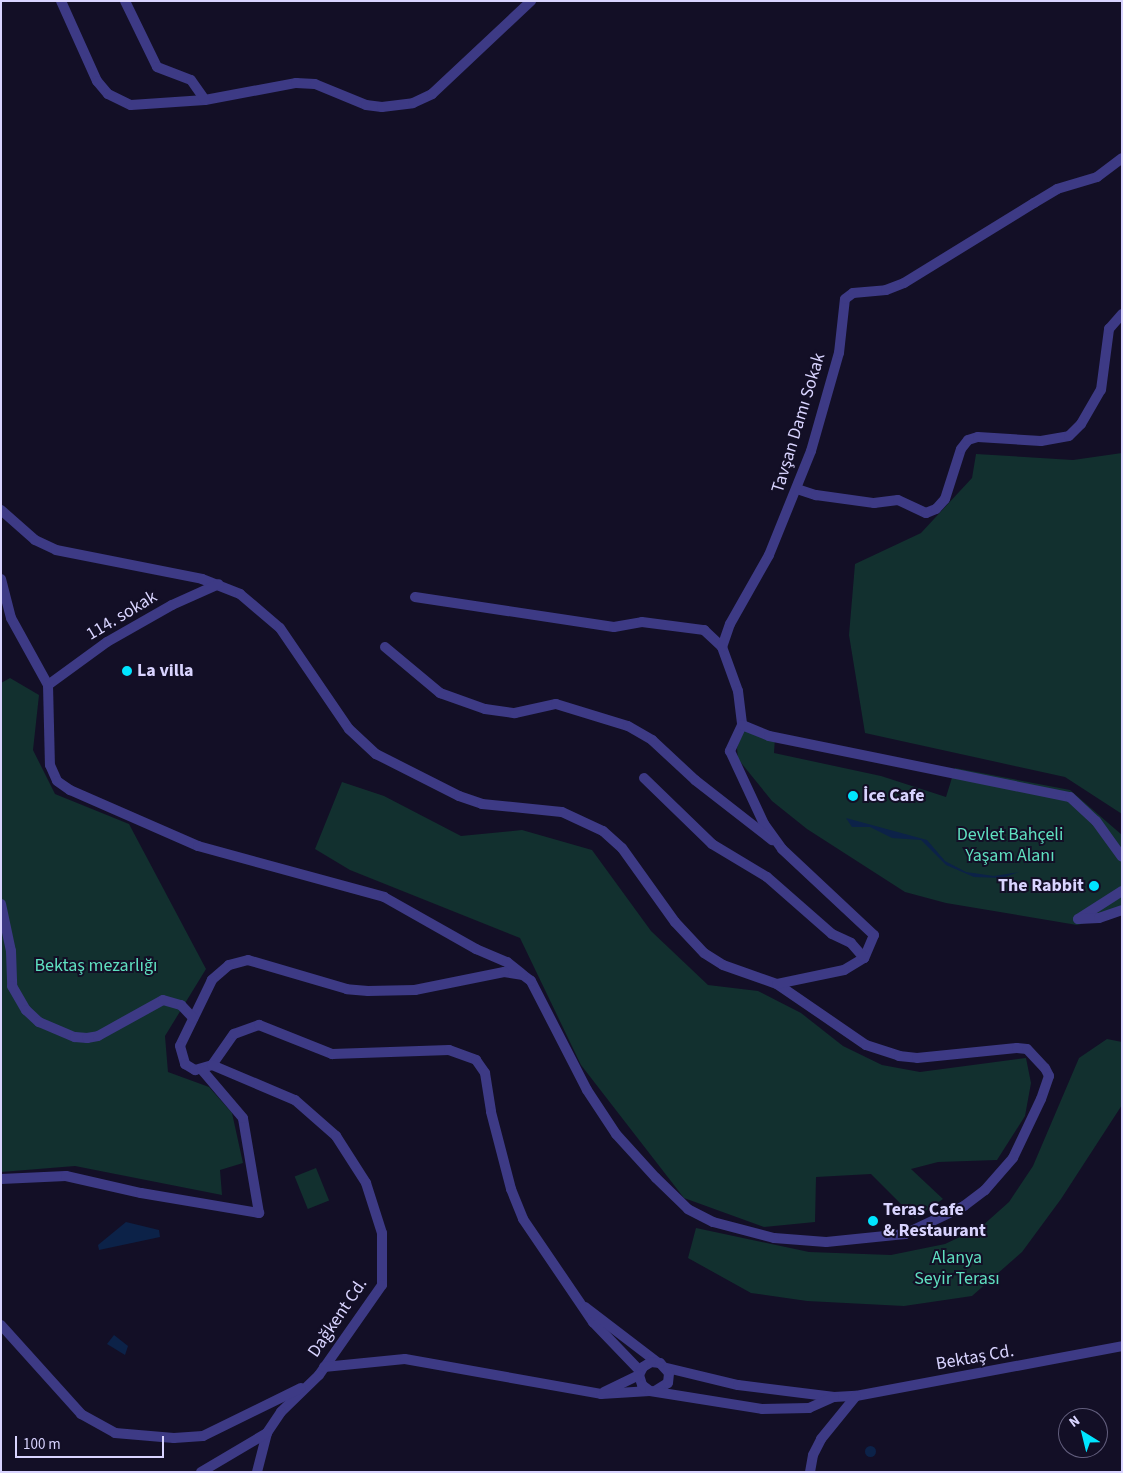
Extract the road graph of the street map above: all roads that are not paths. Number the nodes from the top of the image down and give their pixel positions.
1 (61, 1) edge
2 (125, 1) edge
3 (531, 1) edge
4 (205, 100) junction
5 (1122, 158) edge
6 (1122, 314) edge
7 (797, 489) junction
8 (1, 510) edge
9 (1, 580) edge
10 (219, 584) junction
11 (415, 597) dead end
12 (385, 646) dead end
13 (722, 647) junction
14 (48, 684) junction
15 (742, 725) junction
16 (644, 778) dead end
17 (782, 849) junction
18 (1122, 857) edge
19 (1122, 891) edge
20 (1, 904) edge
21 (1122, 910) edge
22 (864, 958) junction
23 (523, 975) junction
24 (776, 984) junction
25 (192, 1018) junction
26 (207, 1068) junction
27 (1, 1179) edge
28 (584, 1306) junction
29 (1, 1324) edge
30 (1122, 1346) edge
31 (657, 1362) junction
32 (324, 1367) junction
33 (667, 1368) junction
34 (640, 1373) junction
35 (308, 1384) junction
36 (652, 1391) junction
37 (601, 1394) junction
38 (856, 1396) junction
39 (834, 1397) junction
40 (267, 1434) junction
41 (201, 1472) edge
42 (258, 1472) edge
43 (810, 1472) edge

1 - 4 street
2 - 4 street
3 - 4 street
5 - 7 street, Tavşan Damı Sokak
6 - 7 street
7 - 13 street, Tavşan Damı Sokak
8 - 10 street
9 - 14 street
10 - 14 street, 114. sokak
10 - 24 street
11 - 13 street
12 - 17 street
13 - 15 street
14 - 23 street
15 - 17 street
15 - 18 street
16 - 22 street
17 - 22 street
19 - 21 street
20 - 25 street
22 - 24 street
23 - 24 street
23 - 25 street
25 - 26 street
26 - 27 street
26 - 28 street
26 - 32 street, Dağkent Cd.
28 - 31 street
28 - 34 street
29 - 35 street
30 - 38 street, Bektaş Cd.
31 - 33 street
31 - 34 street
32 - 35 street, Dağkent Cd.
32 - 37 street
33 - 36 street
33 - 39 street
34 - 36 street
34 - 37 street
35 - 40 street, Dağkent Cd.
36 - 37 street
36 - 39 street
38 - 39 street, Bektaş Cd.
38 - 43 street
40 - 41 street
40 - 42 street, Dağkent Cd.

